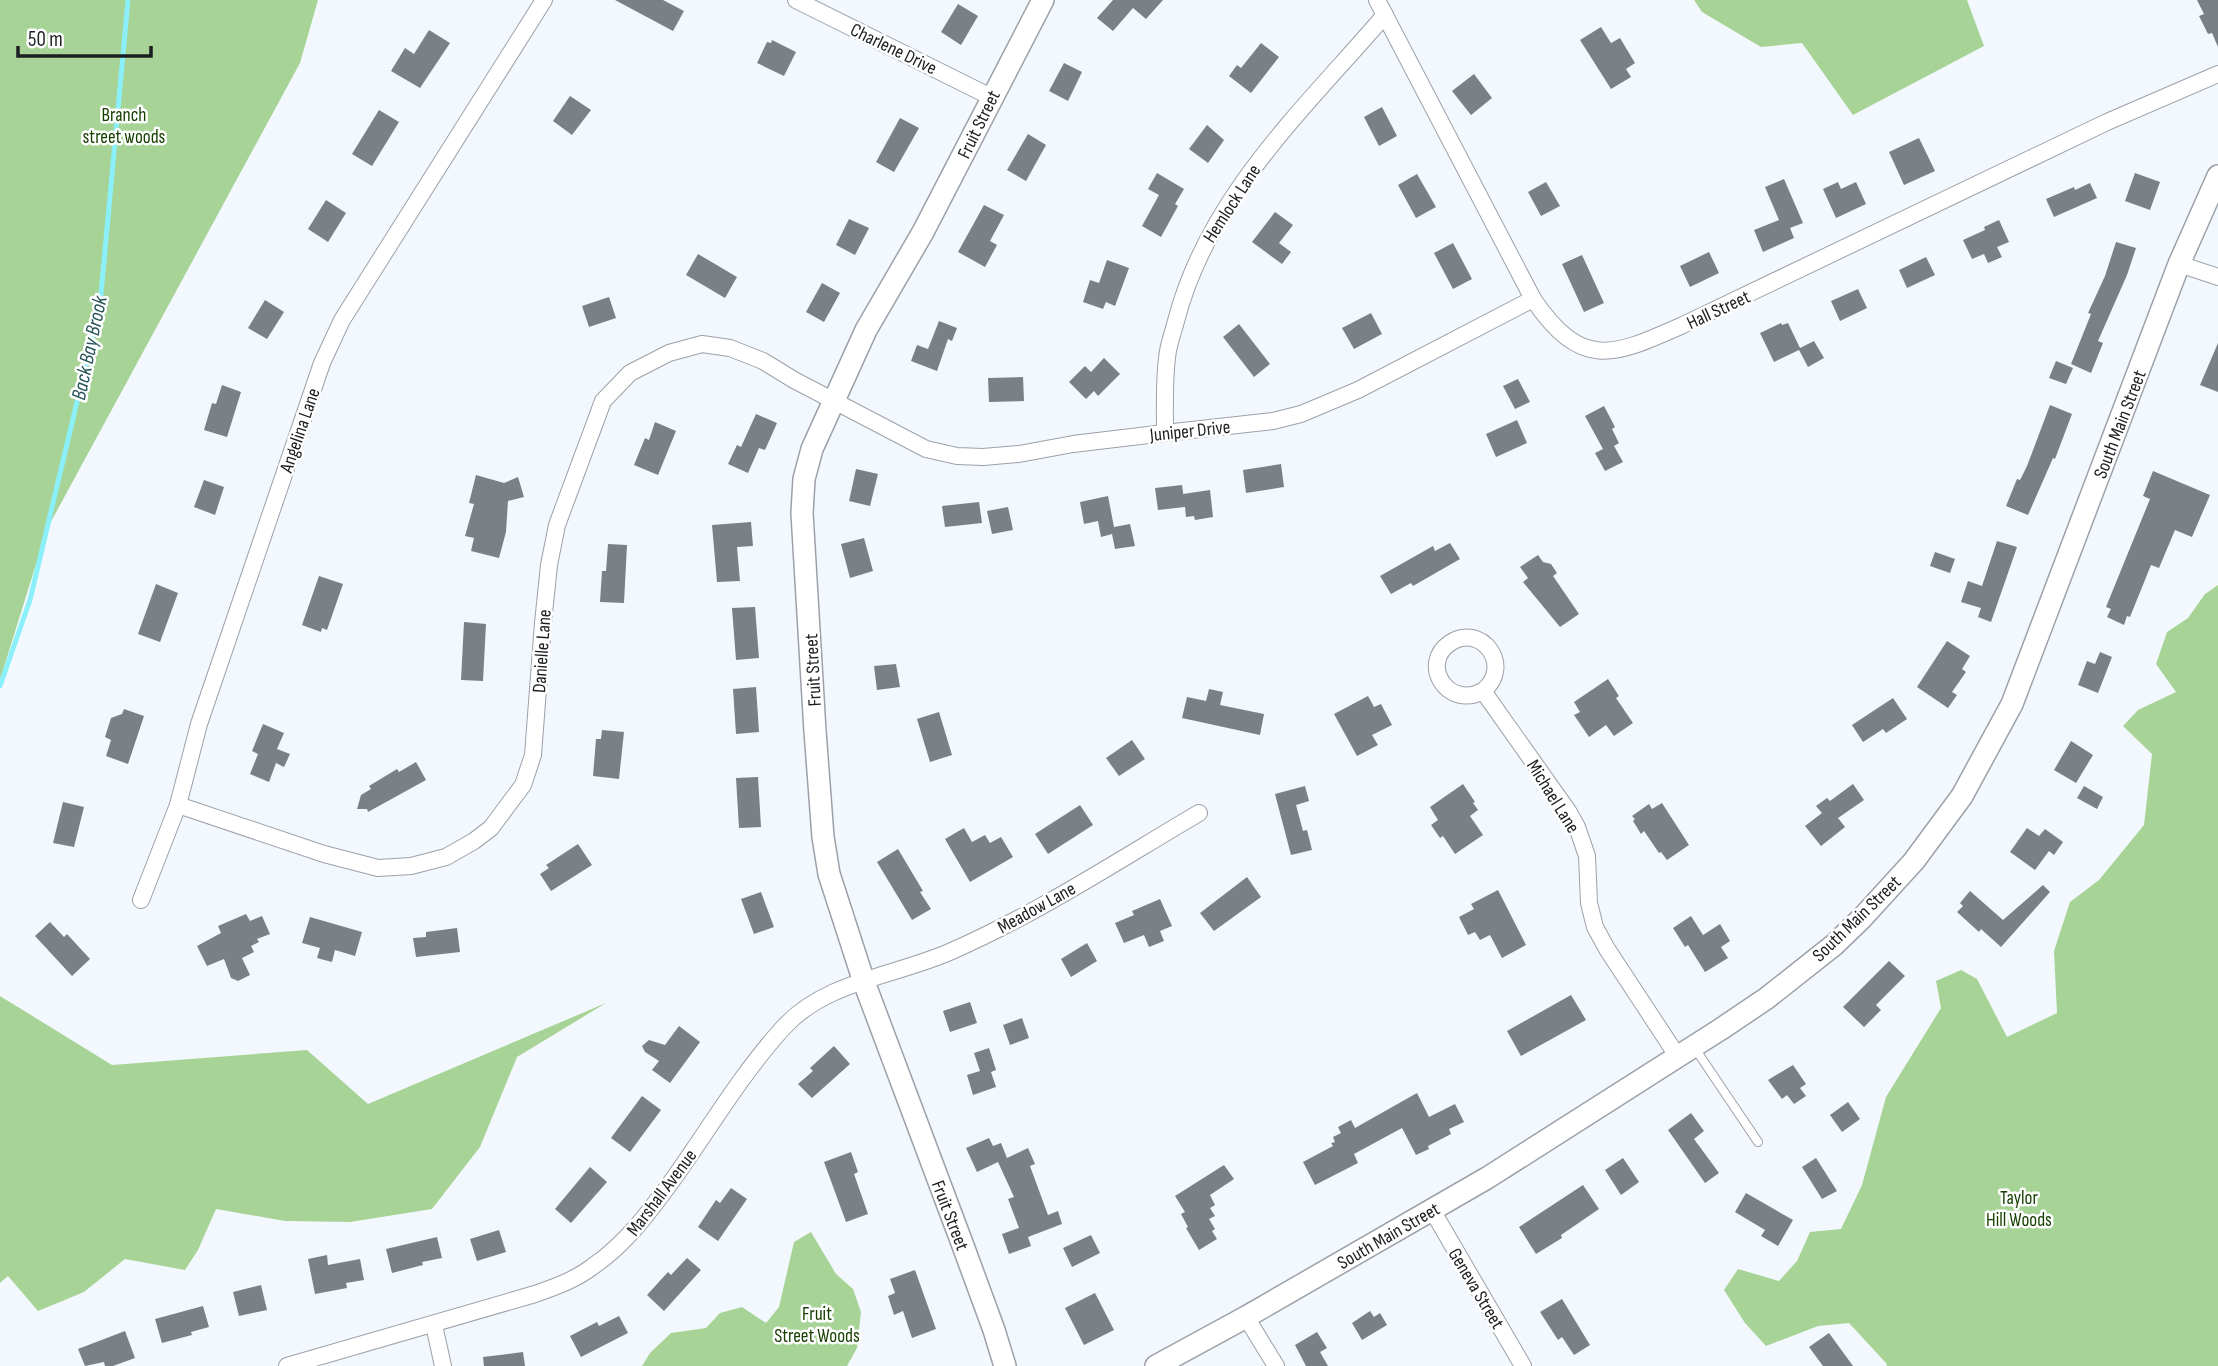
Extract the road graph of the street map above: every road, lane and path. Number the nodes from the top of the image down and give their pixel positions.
1 (544, 0) edge
2 (796, 0) edge
3 (1043, 0) edge
4 (1381, 7) edge
5 (2218, 74) edge
6 (991, 97) junction
7 (2218, 176) edge
8 (2179, 264) junction
9 (2218, 277) edge
10 (1533, 299) junction
11 (834, 399) junction
12 (1165, 433) junction
13 (1483, 691) dead end
14 (178, 805) junction
15 (1199, 813) dead end
16 (141, 900) dead end
17 (864, 982) junction
18 (1686, 1052) junction
19 (1758, 1142) dead end
20 (1432, 1210) junction
21 (1246, 1317) junction
22 (435, 1325) junction
23 (287, 1366) edge
24 (443, 1366) edge
25 (1004, 1366) edge
26 (1156, 1366) edge
27 (1276, 1366) edge
28 (1523, 1366) edge

1 - 14 street, Angelina Lane
2 - 6 street, Charlene Drive
3 - 6 main road, Fruit Street
4 - 10 street, Hall Street
4 - 12 street, Hemlock Lane
5 - 10 street, Hall Street
6 - 11 main road, Fruit Street
7 - 8 main road, South Main Street
8 - 9 street
8 - 18 main road, South Main Street
10 - 12 street, Juniper Drive
11 - 12 street, Juniper Drive
11 - 14 street, Danielle Lane
11 - 17 main road, Fruit Street
13 - 18 street, Michael Lane
14 - 16 street, Angelina Lane
15 - 17 street, Meadow Lane
17 - 22 street, Marshall Avenue
17 - 25 main road, Fruit Street
18 - 19 lane
18 - 20 main road, South Main Street
20 - 21 main road, South Main Street
20 - 28 street, Geneva Street
21 - 26 main road, South Main Street
21 - 27 street
22 - 23 street, Marshall Avenue
22 - 24 street

